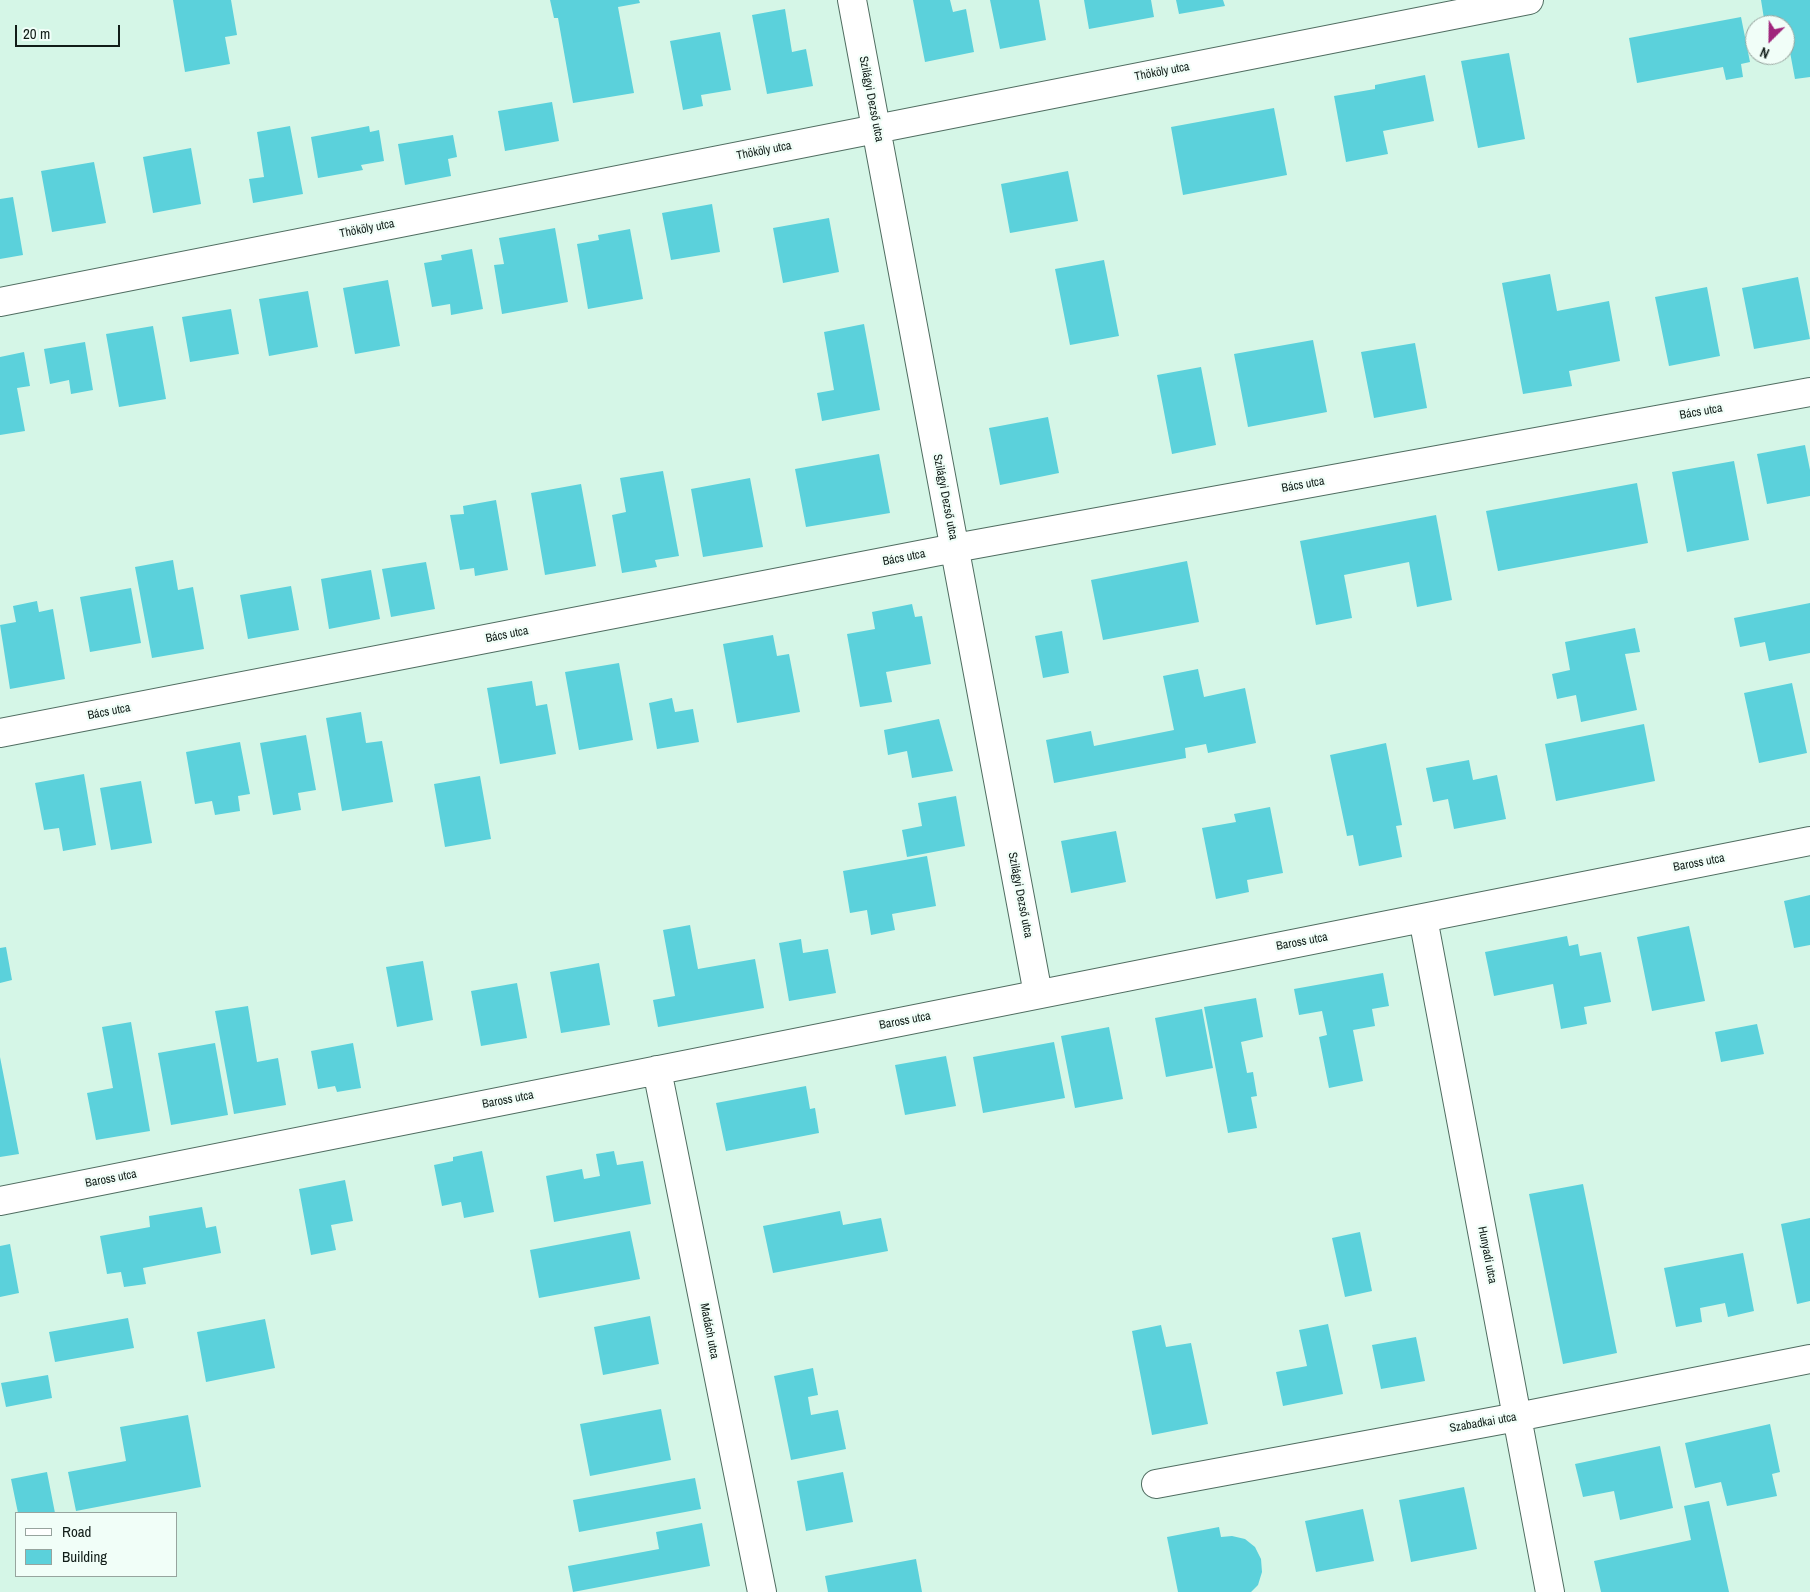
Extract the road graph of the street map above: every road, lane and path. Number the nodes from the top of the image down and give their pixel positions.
1 (852, 0) edge
2 (1529, 0) edge
3 (876, 129) junction
4 (0, 302) edge
5 (1810, 392) edge
6 (955, 548) junction
7 (0, 733) edge
8 (1810, 840) edge
9 (1423, 918) junction
10 (1038, 994) junction
11 (657, 1070) junction
12 (0, 1200) edge
13 (1810, 1359) edge
14 (1517, 1417) junction
15 (1156, 1484) dead end
16 (762, 1592) edge
17 (1550, 1592) edge

1 - 3 street, Szilágyi Dezső utca
2 - 3 street, Thököly utca
3 - 4 street, Thököly utca
3 - 6 street, Szilágyi Dezső utca
5 - 6 street, Bács utca
6 - 7 street, Bács utca
6 - 10 street, Szilágyi Dezső utca
8 - 9 street, Baross utca
9 - 10 street, Baross utca
9 - 14 street, Hunyadi utca
10 - 11 street, Baross utca
11 - 12 street, Baross utca
11 - 16 street, Madách utca
13 - 14 street, Szabadkai utca
14 - 15 street, Szabadkai utca
14 - 17 street, Hunyadi utca

